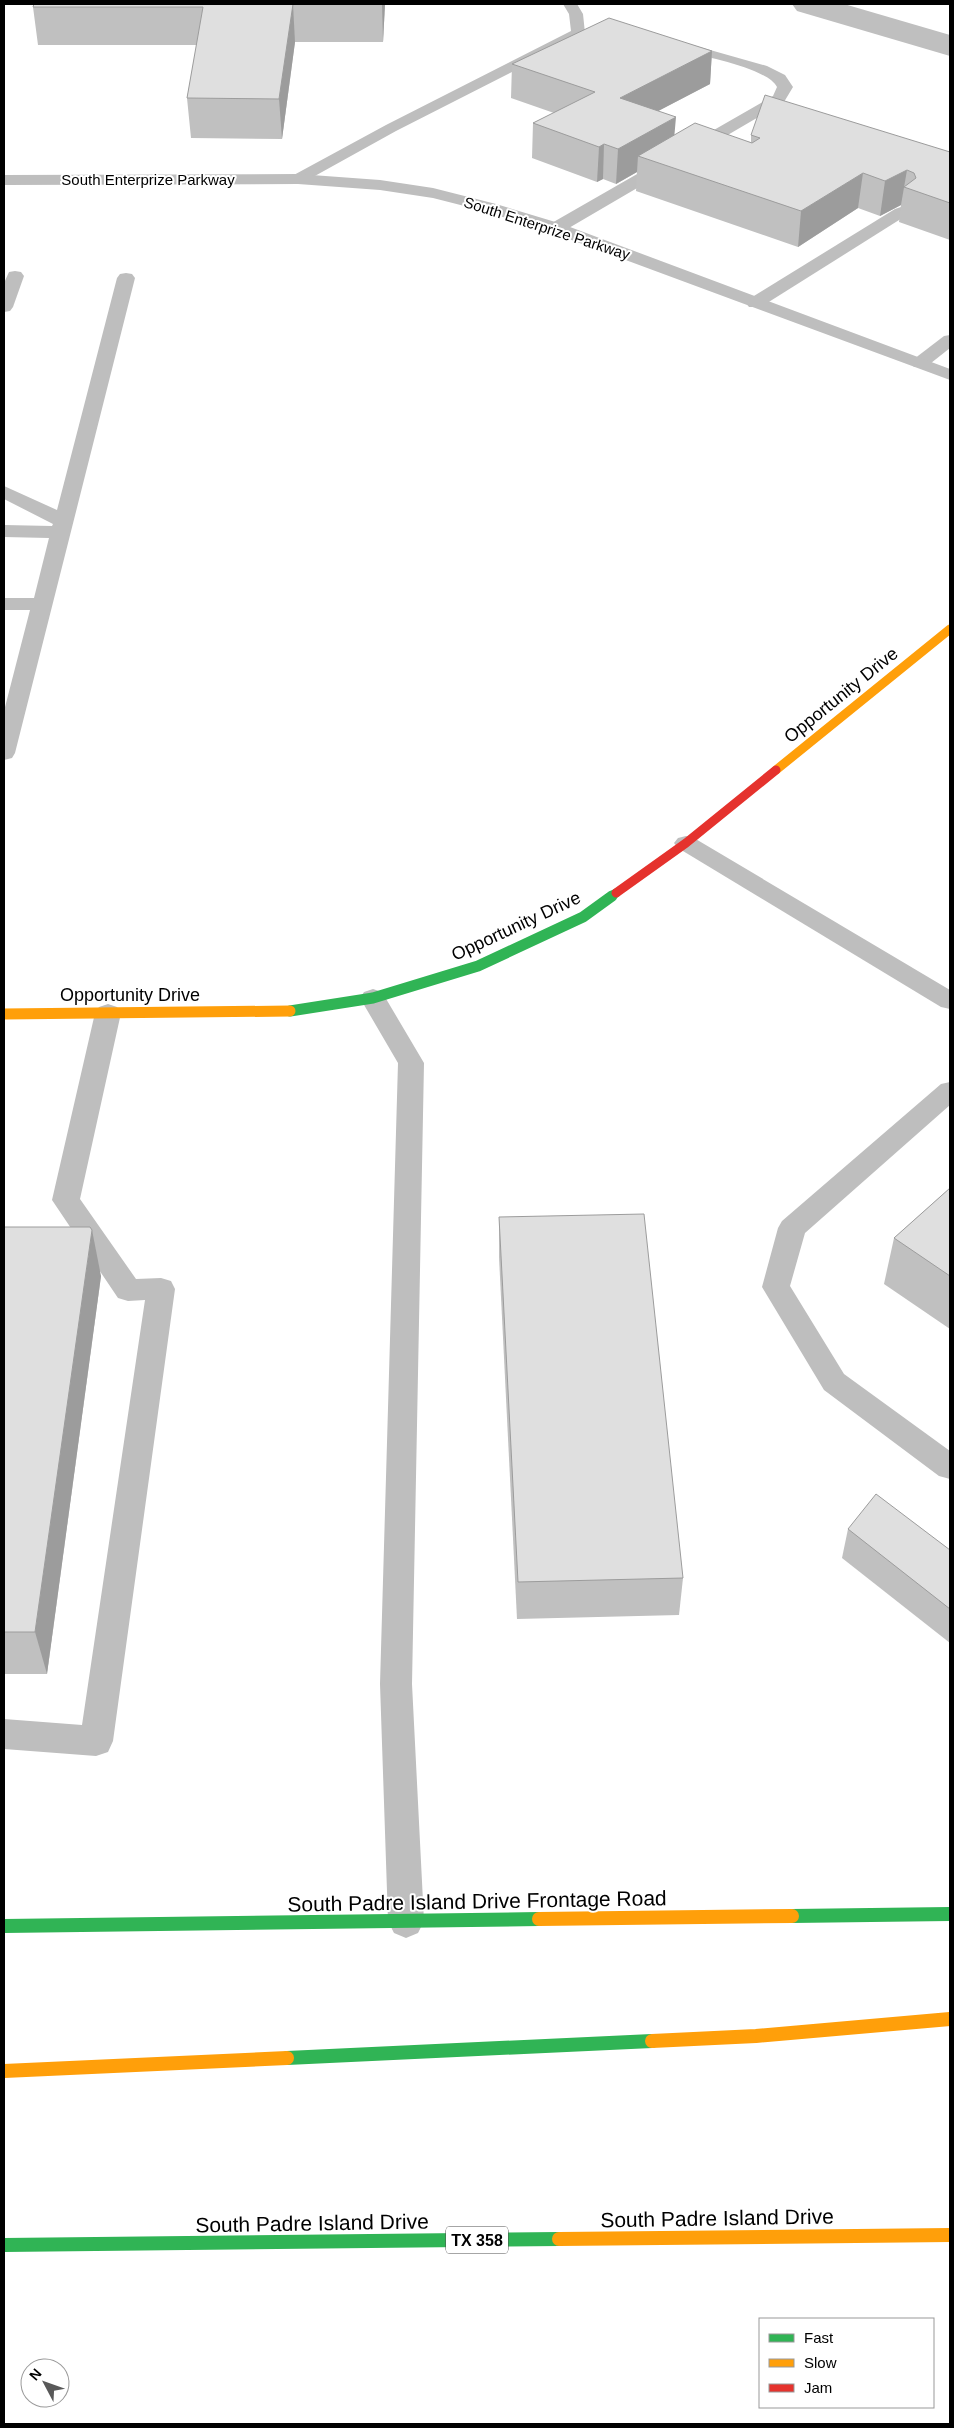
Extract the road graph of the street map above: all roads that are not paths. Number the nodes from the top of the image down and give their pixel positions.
1 (570, 4) edge
2 (689, 48) edge
3 (298, 179) junction
4 (4, 180) edge
5 (901, 212) dead end
6 (556, 228) junction
7 (15, 276) dead end
8 (126, 278) dead end
9 (756, 303) junction
10 (4, 307) edge
11 (950, 340) edge
12 (920, 363) junction
13 (950, 375) edge
14 (4, 492) edge
15 (62, 526) junction
16 (4, 531) edge
17 (4, 604) edge
18 (42, 604) junction
19 (950, 629) edge
20 (12, 687) edge
21 (4, 753) edge
22 (686, 844) junction
23 (373, 998) junction
24 (950, 1001) edge
25 (108, 1013) junction
26 (4, 1014) edge
27 (950, 1091) edge
28 (950, 1467) edge
29 (4, 1734) edge
30 (950, 1914) edge
31 (406, 1921) junction
32 (4, 1926) edge
33 (950, 2019) edge
34 (4, 2071) edge
35 (950, 2235) edge
36 (4, 2245) edge

1 - 3 street
2 - 6 street
3 - 4 street, South Enterprize Parkway
3 - 6 street, South Enterprize Parkway
5 - 9 street
6 - 9 street, South Enterprize Parkway
7 - 10 street
8 - 15 street
9 - 12 street, South Enterprize Parkway
11 - 12 street
12 - 13 street, South Enterprize Parkway
14 - 15 street
15 - 16 street
15 - 18 street
17 - 18 street
18 - 20 street
19 - 22 main road, Opportunity Drive
20 - 21 street
22 - 23 main road, Opportunity Drive
22 - 24 street
23 - 25 main road, Opportunity Drive
23 - 31 street
25 - 26 main road, Opportunity Drive
25 - 29 street
27 - 28 street
30 - 31 main road, South Padre Island Drive Frontage Road
31 - 32 main road, South Padre Island Drive Frontage Road
33 - 34 main road
35 - 36 main road, South Padre Island Drive / TX 358

